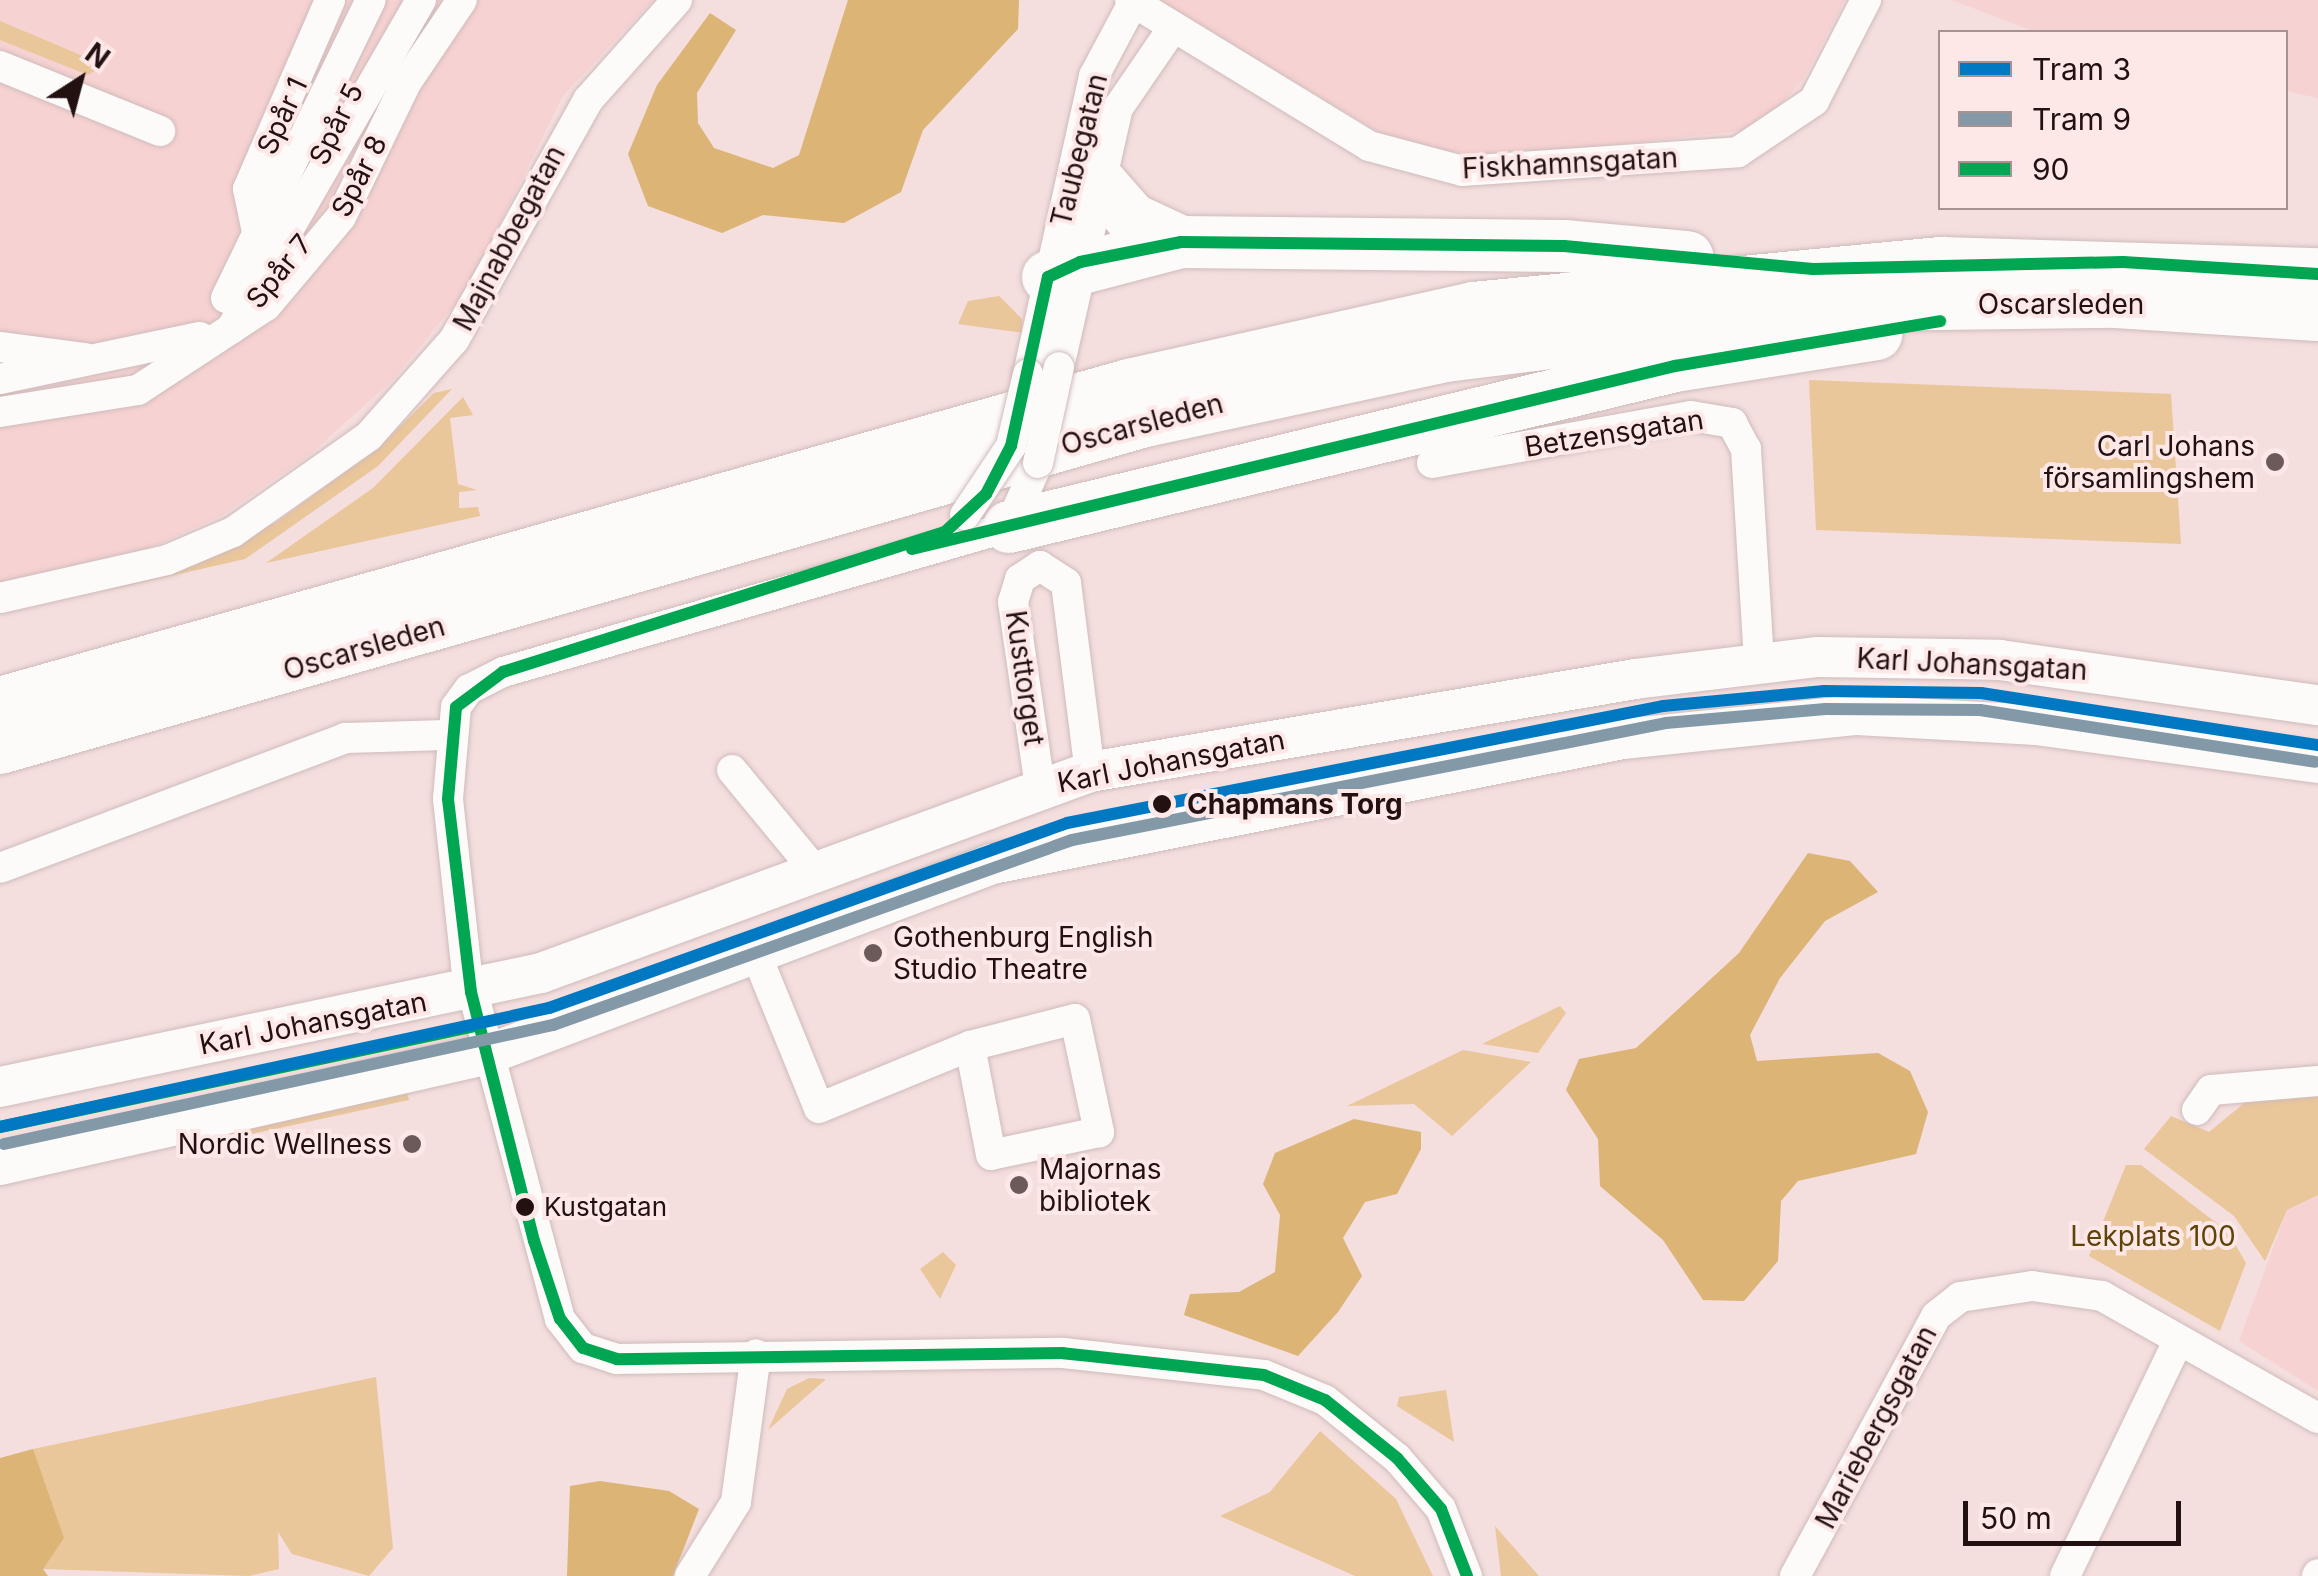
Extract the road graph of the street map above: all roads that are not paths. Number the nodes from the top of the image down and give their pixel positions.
1 (330, 0) edge
2 (344, 0) edge
3 (371, 0) edge
4 (386, 0) edge
5 (403, 0) edge
6 (421, 0) edge
7 (442, 0) edge
8 (462, 0) edge
9 (677, 0) edge
10 (1866, 0) edge
11 (1132, 2) edge
12 (1170, 32) junction
13 (0, 66) edge
14 (160, 131) dead end
15 (1098, 180) junction
16 (257, 232) junction
17 (1180, 242) junction
18 (1064, 269) junction
19 (1813, 269) junction
20 (2318, 274) edge
21 (2029, 302) junction
22 (2318, 315) edge
23 (213, 333) junction
24 (0, 348) edge
25 (92, 361) junction
26 (0, 362) edge
27 (0, 379) edge
28 (0, 412) edge
29 (1432, 463) dead end
30 (1035, 488) junction
31 (920, 547) junction
32 (0, 598) edge
33 (1759, 663) junction
34 (143, 664) junction
35 (0, 673) edge
36 (219, 689) junction
37 (0, 703) edge
38 (2318, 705) edge
39 (446, 736) junction
40 (0, 748) edge
41 (2318, 763) edge
42 (732, 770) dead end
43 (1090, 772) junction
44 (0, 784) edge
45 (1040, 786) junction
46 (0, 868) edge
47 (816, 873) junction
48 (756, 954) junction
49 (471, 992) junction
50 (970, 1046) junction
51 (486, 1055) junction
52 (2318, 1081) edge
53 (0, 1087) edge
54 (2197, 1110) dead end
55 (0, 1166) edge
56 (2176, 1344) junction
57 (756, 1354) junction
58 (2318, 1418) edge
59 (690, 1576) edge
60 (1467, 1576) edge
61 (1795, 1576) edge
62 (2065, 1576) edge

1 - 16 street, Spår 1
2 - 16 street
3 - 16 street
4 - 16 street
5 - 16 street, Spår 5
6 - 23 street
7 - 23 street, Spår 7
8 - 23 street, Spår 8
9 - 32 street, Majnabbegatan
10 - 12 street, Fiskhamnsgatan
11 - 12 street
11 - 18 street, Taubegatan
12 - 15 street, Taubegatan
13 - 14 street
15 - 17 highway
15 - 18 street, Taubegatan
16 - 23 street
17 - 18 highway
17 - 19 highway
18 - 30 street, Taubegatan, bridge
18 - 30 street, Taubegatan, bridge
19 - 20 highway, Oscarsleden
19 - 34 highway, Oscarsleden
21 - 22 highway, Oscarsleden
21 - 30 highway
21 - 36 highway, Oscarsleden
23 - 25 street
23 - 28 street
24 - 25 street
25 - 26 street
25 - 27 street
29 - 33 street, Betzensgatan
30 - 31 street
30 - 31 street
31 - 39 street
33 - 38 street, Karl Johansgatan
33 - 43 street, Karl Johansgatan
34 - 35 highway
34 - 37 highway, Oscarsleden
36 - 40 highway, Oscarsleden
36 - 44 highway
39 - 46 street
39 - 49 street
41 - 48 street, Karl Johansgatan
42 - 47 street
43 - 45 street, Karl Johansgatan
43 - 45 street, Kusttorget
45 - 47 street, Karl Johansgatan
47 - 49 street, Karl Johansgatan
48 - 50 street
48 - 51 street, Karl Johansgatan
49 - 51 street
49 - 53 street, Karl Johansgatan
50 - 50 street
51 - 55 street, Karl Johansgatan
51 - 57 street
52 - 54 street
56 - 58 street, Mariebergsgatan
56 - 61 street, Mariebergsgatan
56 - 62 street
57 - 59 street
57 - 60 street

